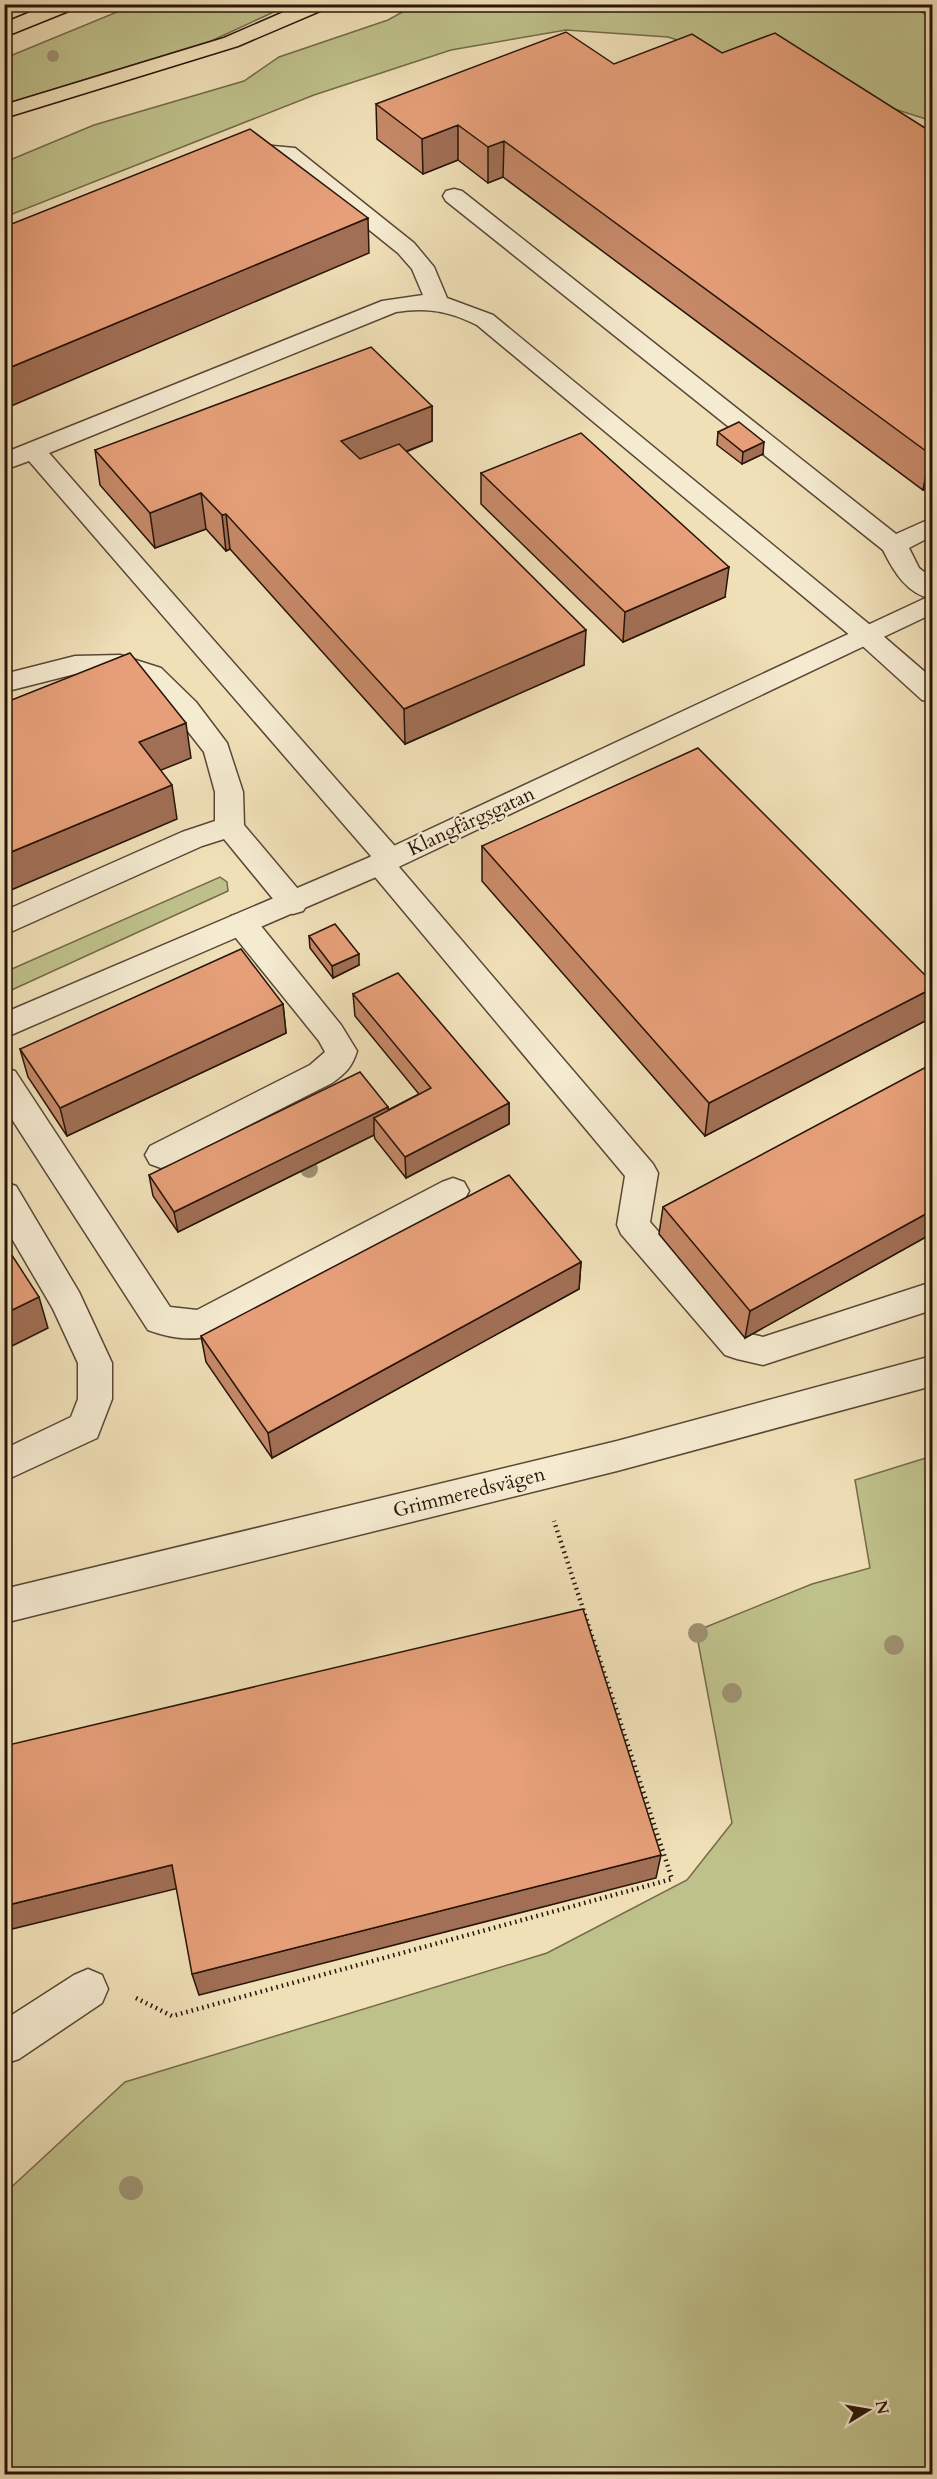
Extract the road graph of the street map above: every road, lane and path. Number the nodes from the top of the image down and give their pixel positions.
1 (69, 4) edge
2 (320, 4) edge
3 (4, 31) edge
4 (4, 112) edge
5 (221, 158) edge
6 (454, 196) dead end
7 (437, 302) junction
8 (34, 451) junction
9 (4, 462) edge
10 (933, 526) edge
11 (894, 545) junction
12 (933, 591) edge
13 (933, 604) edge
14 (866, 635) junction
15 (4, 682) edge
16 (933, 693) edge
17 (230, 827) junction
18 (385, 861) junction
19 (293, 903) junction
20 (4, 924) edge
21 (242, 924) junction
22 (4, 1026) edge
23 (4, 1080) edge
24 (160, 1155) dead end
25 (453, 1191) dead end
26 (4, 1195) edge
27 (933, 1296) edge
28 (933, 1371) edge
29 (4, 1466) edge
30 (554, 1521) dead end
31 (4, 1606) edge
32 (88, 1989) dead end
33 (172, 2016) dead end
34 (4, 2044) edge

1 - 3 highway
2 - 4 highway
5 - 7 street
6 - 11 street
7 - 8 street
7 - 14 street
8 - 9 street
8 - 18 street
10 - 11 street
11 - 12 street
13 - 14 street, Klangfärgsgatan
14 - 16 street
14 - 18 street, Klangfärgsgatan
15 - 17 street
17 - 19 street
17 - 20 street
18 - 19 street, Klangfärgsgatan
18 - 27 street
19 - 21 street, Klangfärgsgatan
21 - 22 street, Klangfärgsgatan
21 - 24 street
23 - 25 street
26 - 29 street
28 - 31 street, Grimmeredsvägen
30 - 33 path
32 - 34 street

